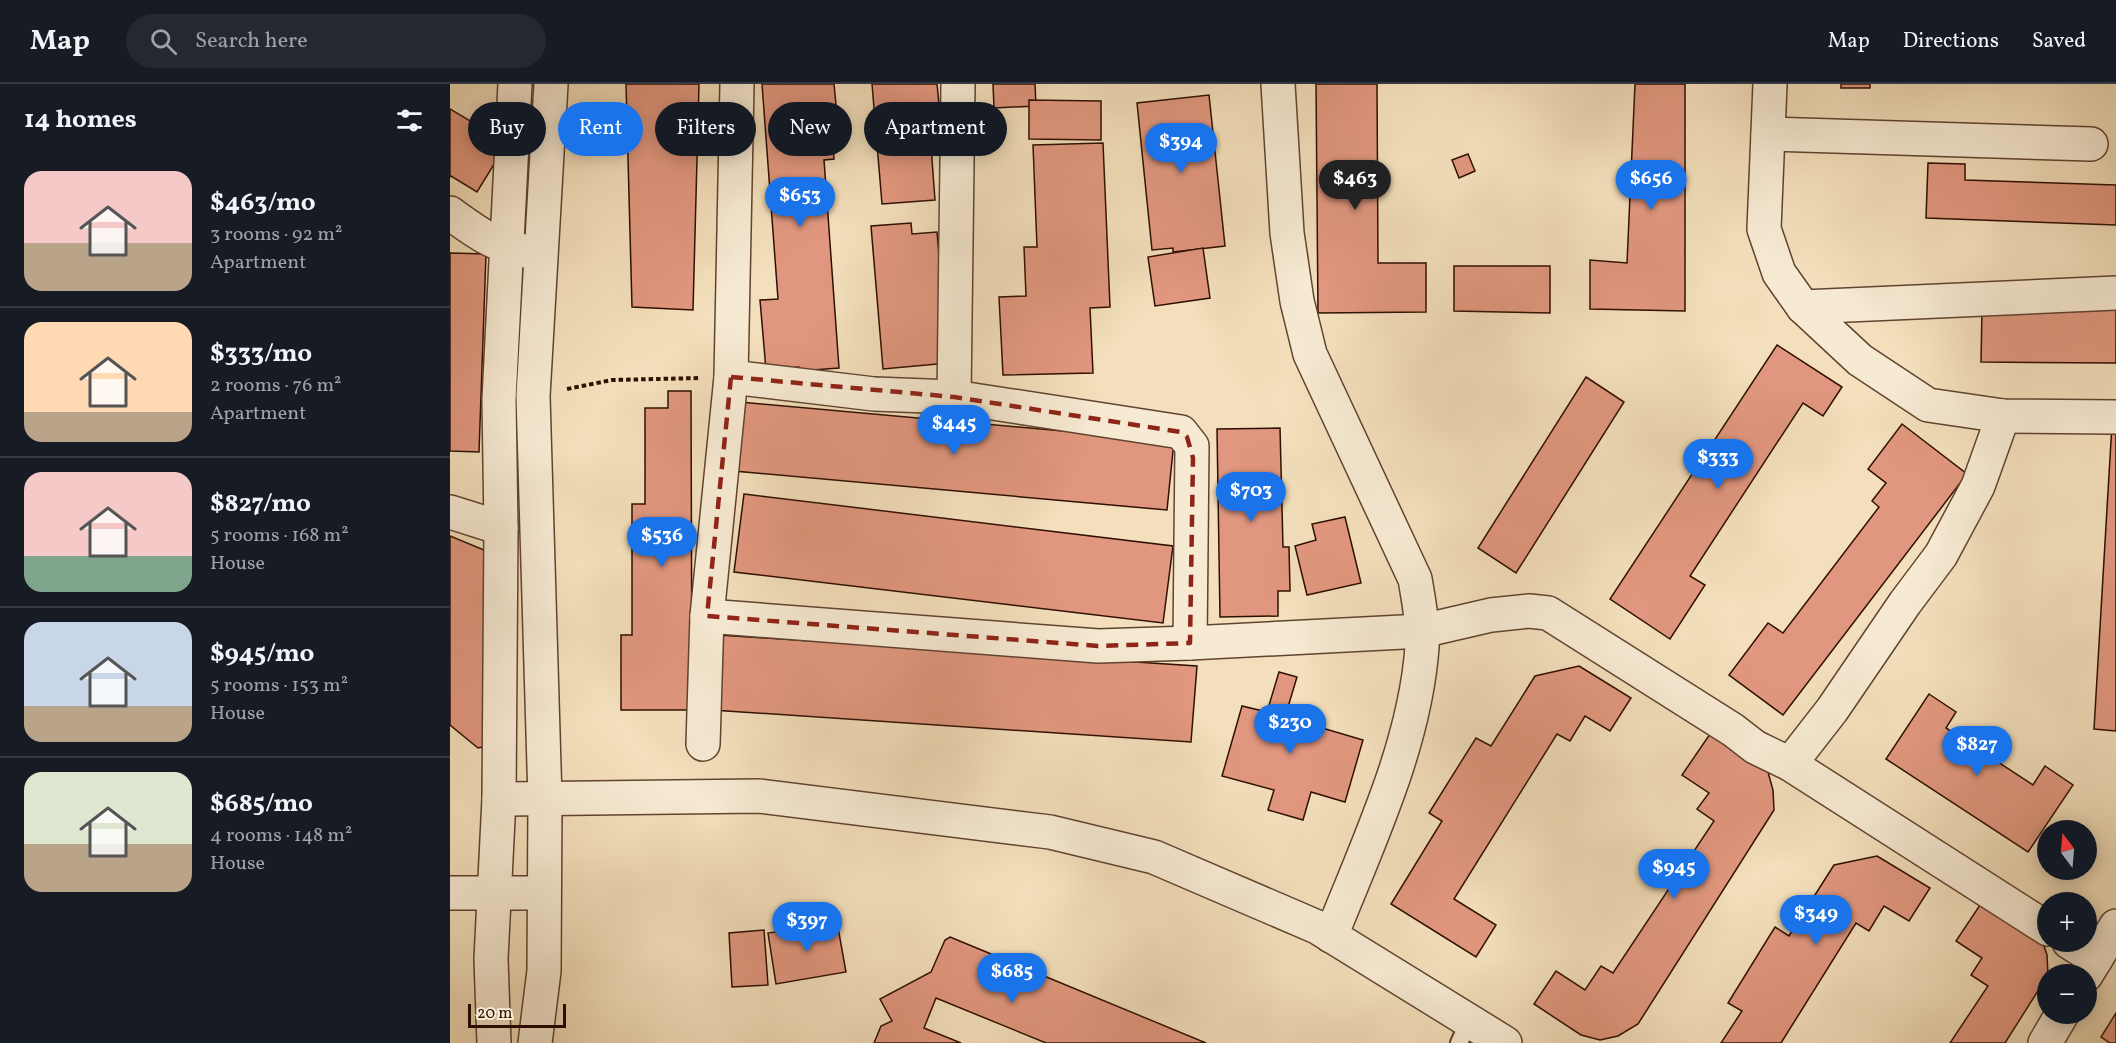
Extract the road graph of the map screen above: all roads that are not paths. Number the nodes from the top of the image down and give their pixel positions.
1 (515, 84) edge
2 (551, 84) edge
3 (737, 84) edge
4 (958, 84) edge
5 (1278, 84) edge
6 (1770, 84) edge
7 (1768, 134) junction
8 (2091, 144) dead end
9 (450, 213) edge
10 (507, 248) junction
11 (541, 253) junction
12 (2116, 294) edge
13 (1803, 307) junction
14 (730, 377) junction
15 (954, 397) junction
16 (2003, 416) junction
17 (2116, 417) edge
18 (450, 512) edge
19 (501, 528) junction
20 (707, 616) junction
21 (1422, 631) junction
22 (1190, 643) junction
23 (703, 744) dead end
24 (1790, 764) junction
25 (499, 799) junction
26 (545, 800) junction
27 (494, 892) junction
28 (450, 893) edge
29 (543, 893) junction
30 (2037, 921) edge
31 (2116, 926) edge
32 (1331, 936) junction
33 (2077, 952) edge
34 (2088, 964) edge
35 (2093, 964) edge
36 (2056, 1024) edge
37 (1464, 1032) edge
38 (494, 1043) edge
39 (535, 1043) edge
40 (1505, 1043) edge
41 (2045, 1043) edge

1 - 10 street
2 - 11 street
3 - 14 street
4 - 15 street
5 - 21 street
6 - 7 street
7 - 8 street
7 - 13 street
9 - 10 street
10 - 11 street
10 - 19 street
11 - 26 street
12 - 13 street
13 - 16 street
14 - 15 street
14 - 20 street
15 - 22 street
16 - 17 street
16 - 24 street
18 - 19 street
19 - 25 street
20 - 22 street
20 - 23 street
21 - 22 street
21 - 24 street
21 - 32 street
24 - 30 street
25 - 26 street
25 - 27 street
26 - 29 street
26 - 32 street
27 - 28 street
27 - 29 street
27 - 38 street
29 - 39 street
31 - 35 street
32 - 37 street
33 - 34 street
36 - 41 street
37 - 40 street

